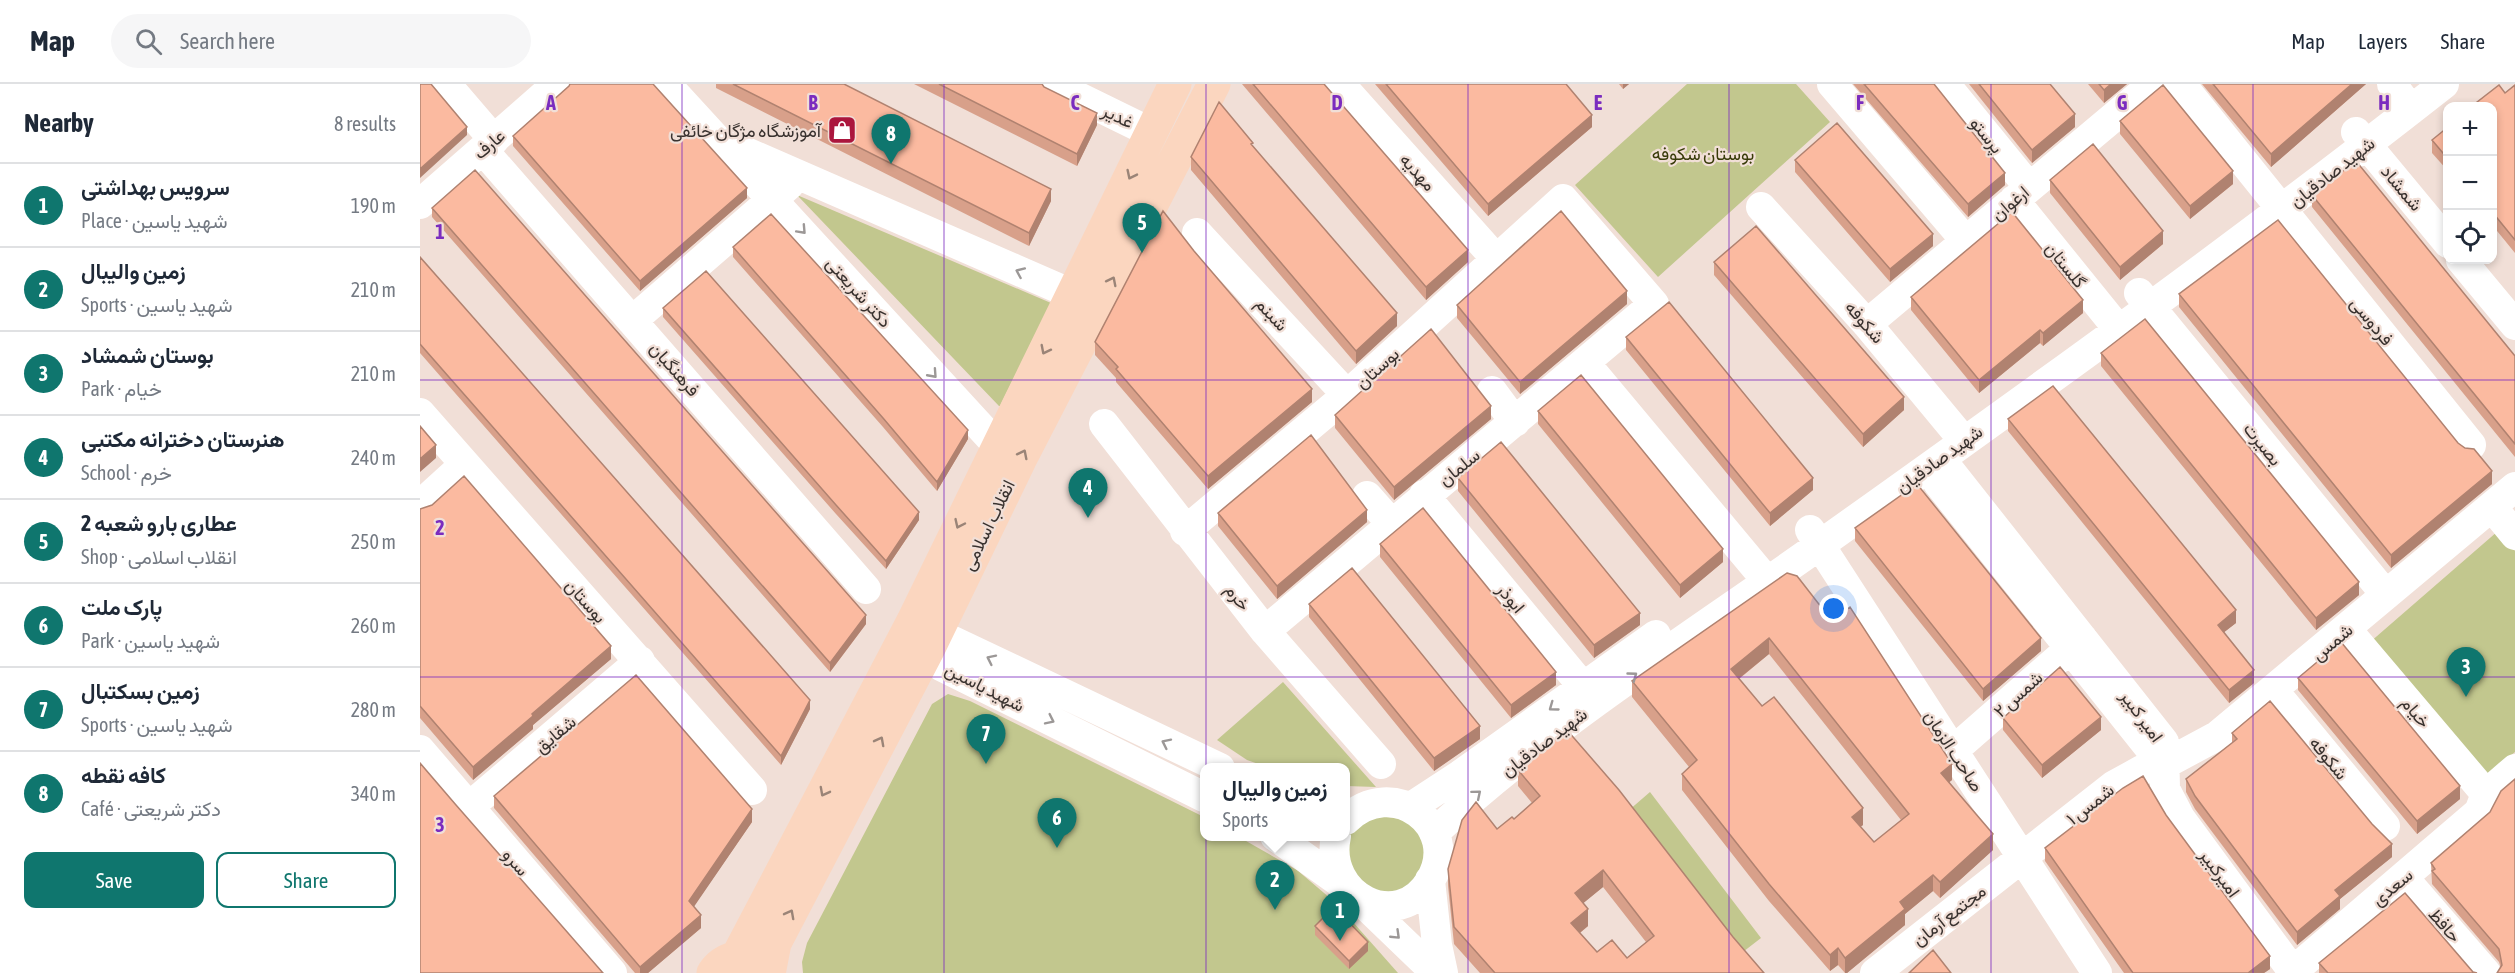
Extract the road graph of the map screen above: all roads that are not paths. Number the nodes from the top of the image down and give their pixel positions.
1 (446, 84) edge
2 (557, 84) edge
3 (666, 84) edge
4 (1052, 84) edge
5 (1175, 84) edge
6 (1214, 84) edge
7 (1340, 84) edge
8 (1832, 84) edge
9 (1945, 84) edge
10 (2153, 84) edge
11 (2181, 84) edge
12 (2444, 84) edge
13 (2406, 94) edge
14 (1152, 133) junction
15 (2362, 139) junction
16 (719, 141) junction
17 (488, 145) junction
18 (800, 176) junction
19 (2022, 193) junction
20 (774, 199) junction
21 (420, 204) edge
22 (2277, 204) junction
23 (1761, 207) dead end
24 (1197, 233) dead end
25 (2443, 237) edge
26 (1965, 240) junction
27 (1497, 260) junction
28 (2464, 264) edge
29 (1074, 295) junction
30 (2145, 300) junction
31 (1654, 304) joint
32 (632, 321) junction
33 (2113, 323) junction
34 (1867, 324) junction
35 (2515, 325) edge
36 (1585, 363) junction
37 (1492, 391) dead end
38 (1347, 395) junction
39 (420, 413) edge
40 (1515, 422) junction
41 (1104, 424) dead end
42 (1959, 434) junction
43 (997, 445) junction
44 (2471, 445) dead end
45 (465, 464) junction
46 (2515, 487) edge
47 (1424, 495) junction
48 (1367, 496) dead end
49 (420, 505) edge
50 (2492, 507) junction
51 (1391, 523) junction
52 (1185, 531) junction
53 (2515, 535) edge
54 (1815, 537) junction
55 (1761, 574) junction
56 (866, 590) dead end
57 (2386, 596) junction
58 (2347, 630) junction
59 (1265, 631) junction
60 (917, 642) junction
61 (2075, 643) junction
62 (640, 662) junction
63 (2273, 690) junction
64 (1590, 694) junction
65 (420, 750) edge
66 (1954, 750) junction
67 (1209, 763) edge
68 (1381, 764) dead end
69 (2163, 765) junction
70 (2515, 769) edge
71 (752, 790) dead end
72 (2486, 794) junction
73 (1200, 795) edge
74 (469, 807) junction
75 (1411, 807) junction
76 (1350, 812) edge
77 (2385, 826) dead end
78 (1434, 833) junction
79 (1281, 841) edge
80 (1335, 841) edge
81 (2024, 857) junction
82 (2403, 877) junction
83 (1430, 880) junction
84 (1351, 891) junction
85 (725, 965) edge
86 (772, 971) edge
87 (2292, 972) edge
88 (612, 973) edge
89 (1436, 973) edge
90 (1443, 973) edge
91 (1875, 973) edge
92 (2097, 973) edge
93 (2486, 973) edge

1 - 17 street, فرهنگیان
2 - 17 street, عارف
3 - 16 street, دکتر شریعتی
4 - 14 street, غدیر
5 - 14 main road, انقلاب اسلامی
60 -> 6 main road, انقلاب اسلامی
7 - 27 street, مهدیه
8 - 26 street
9 - 19 street, پرستو
10 - 19 street, ارغوان
11 - 22 street
12 - 13 street, شهید صادقیان
13 - 15 street, شهید صادقیان
14 -> 29 main road, انقلاب اسلامی
15 - 22 street, شهید صادقیان
15 - 25 street, شمشاد
16 - 18 street, دکتر شریعتی
16 - 20 street, دکتر شریعتی
17 - 21 street, عارف
17 - 32 street, فرهنگیان
18 - 20 street
29 -> 18 street, دکتر شریعتی
19 - 26 street, ارغوان
19 - 33 street, گلستان
20 - 32 street
20 -> 43 street, دکتر شریعتی
22 - 30 street, شهید صادقیان
22 - 44 street, فردوسی
23 - 34 street, شکوفه
24 - 38 street, شبنم
26 - 34 street, ارغوان
27 - 31 street, بوستان
27 - 38 street, بوستان
28 - 35 street
29 -> 43 main road, انقلاب اسلامی
30 - 33 street, شهید صادقیان
30 - 57 street, بصیرت
31 - 36 street, سلمان
32 - 56 street, فرهنگیان
33 - 42 street, شهید صادقیان
34 - 42 street, شکوفه
36 - 40 street, سلمان
36 - 55 street
37 - 40 street
38 - 52 street, بوستان
39 - 45 street, بوستان
40 - 47 street, سلمان
41 - 52 street, خرم
42 - 54 street, شهید صادقیان
43 -> 60 main road, انقلاب اسلامی
45 - 49 street
45 - 62 street, بوستان
46 - 50 street, شمس
47 - 51 street, سلمان
47 - 64 street, ابوذر
48 - 51 street
50 - 53 street
50 - 57 street, شمس
51 - 59 street, سلمان
52 - 59 street, خرم
54 - 55 street, شهید صادقیان
54 - 66 street, صاحب الزمان
55 - 64 street, شهید صادقیان
57 - 58 street, شمس
58 - 63 street, شمس
58 - 72 street, خیام
59 - 68 street, خرم
67 -> 60 street, شهید یاسین
60 -> 73 street, شهید یاسین
60 -> 85 main road, انقلاب اسلامی
86 -> 60 main road, انقلاب اسلامی
61 - 61 street, امیر کبیر
61 - 66 street, شمس ۲
61 - 69 street, امیر کبیر
62 - 71 street, بوستان
62 - 74 street, شقایق
63 - 69 street, شمس
63 - 77 street, شکوفه
64 -> 75 street, شهید صادقیان
78 -> 64 street, شهید صادقیان
65 - 74 street, سرو
66 - 81 street, صاحب الزمان
69 - 81 street, شمس ۱
69 - 87 street, امیرکبیر
70 - 72 street, سعدی
72 - 82 street, سعدی
74 - 88 street, سرو
75 - 76 street
75 - 78 street
78 - 83 street
79 - 84 street
80 - 84 street
81 - 91 street, مجتمع آرمان
81 - 92 street, صاحب الزمان
82 - 87 street, سعدی
82 - 93 street, حافظ
83 - 84 street
83 - 90 street
84 -> 89 street
85 - 86 main road, انقلاب اسلامی

